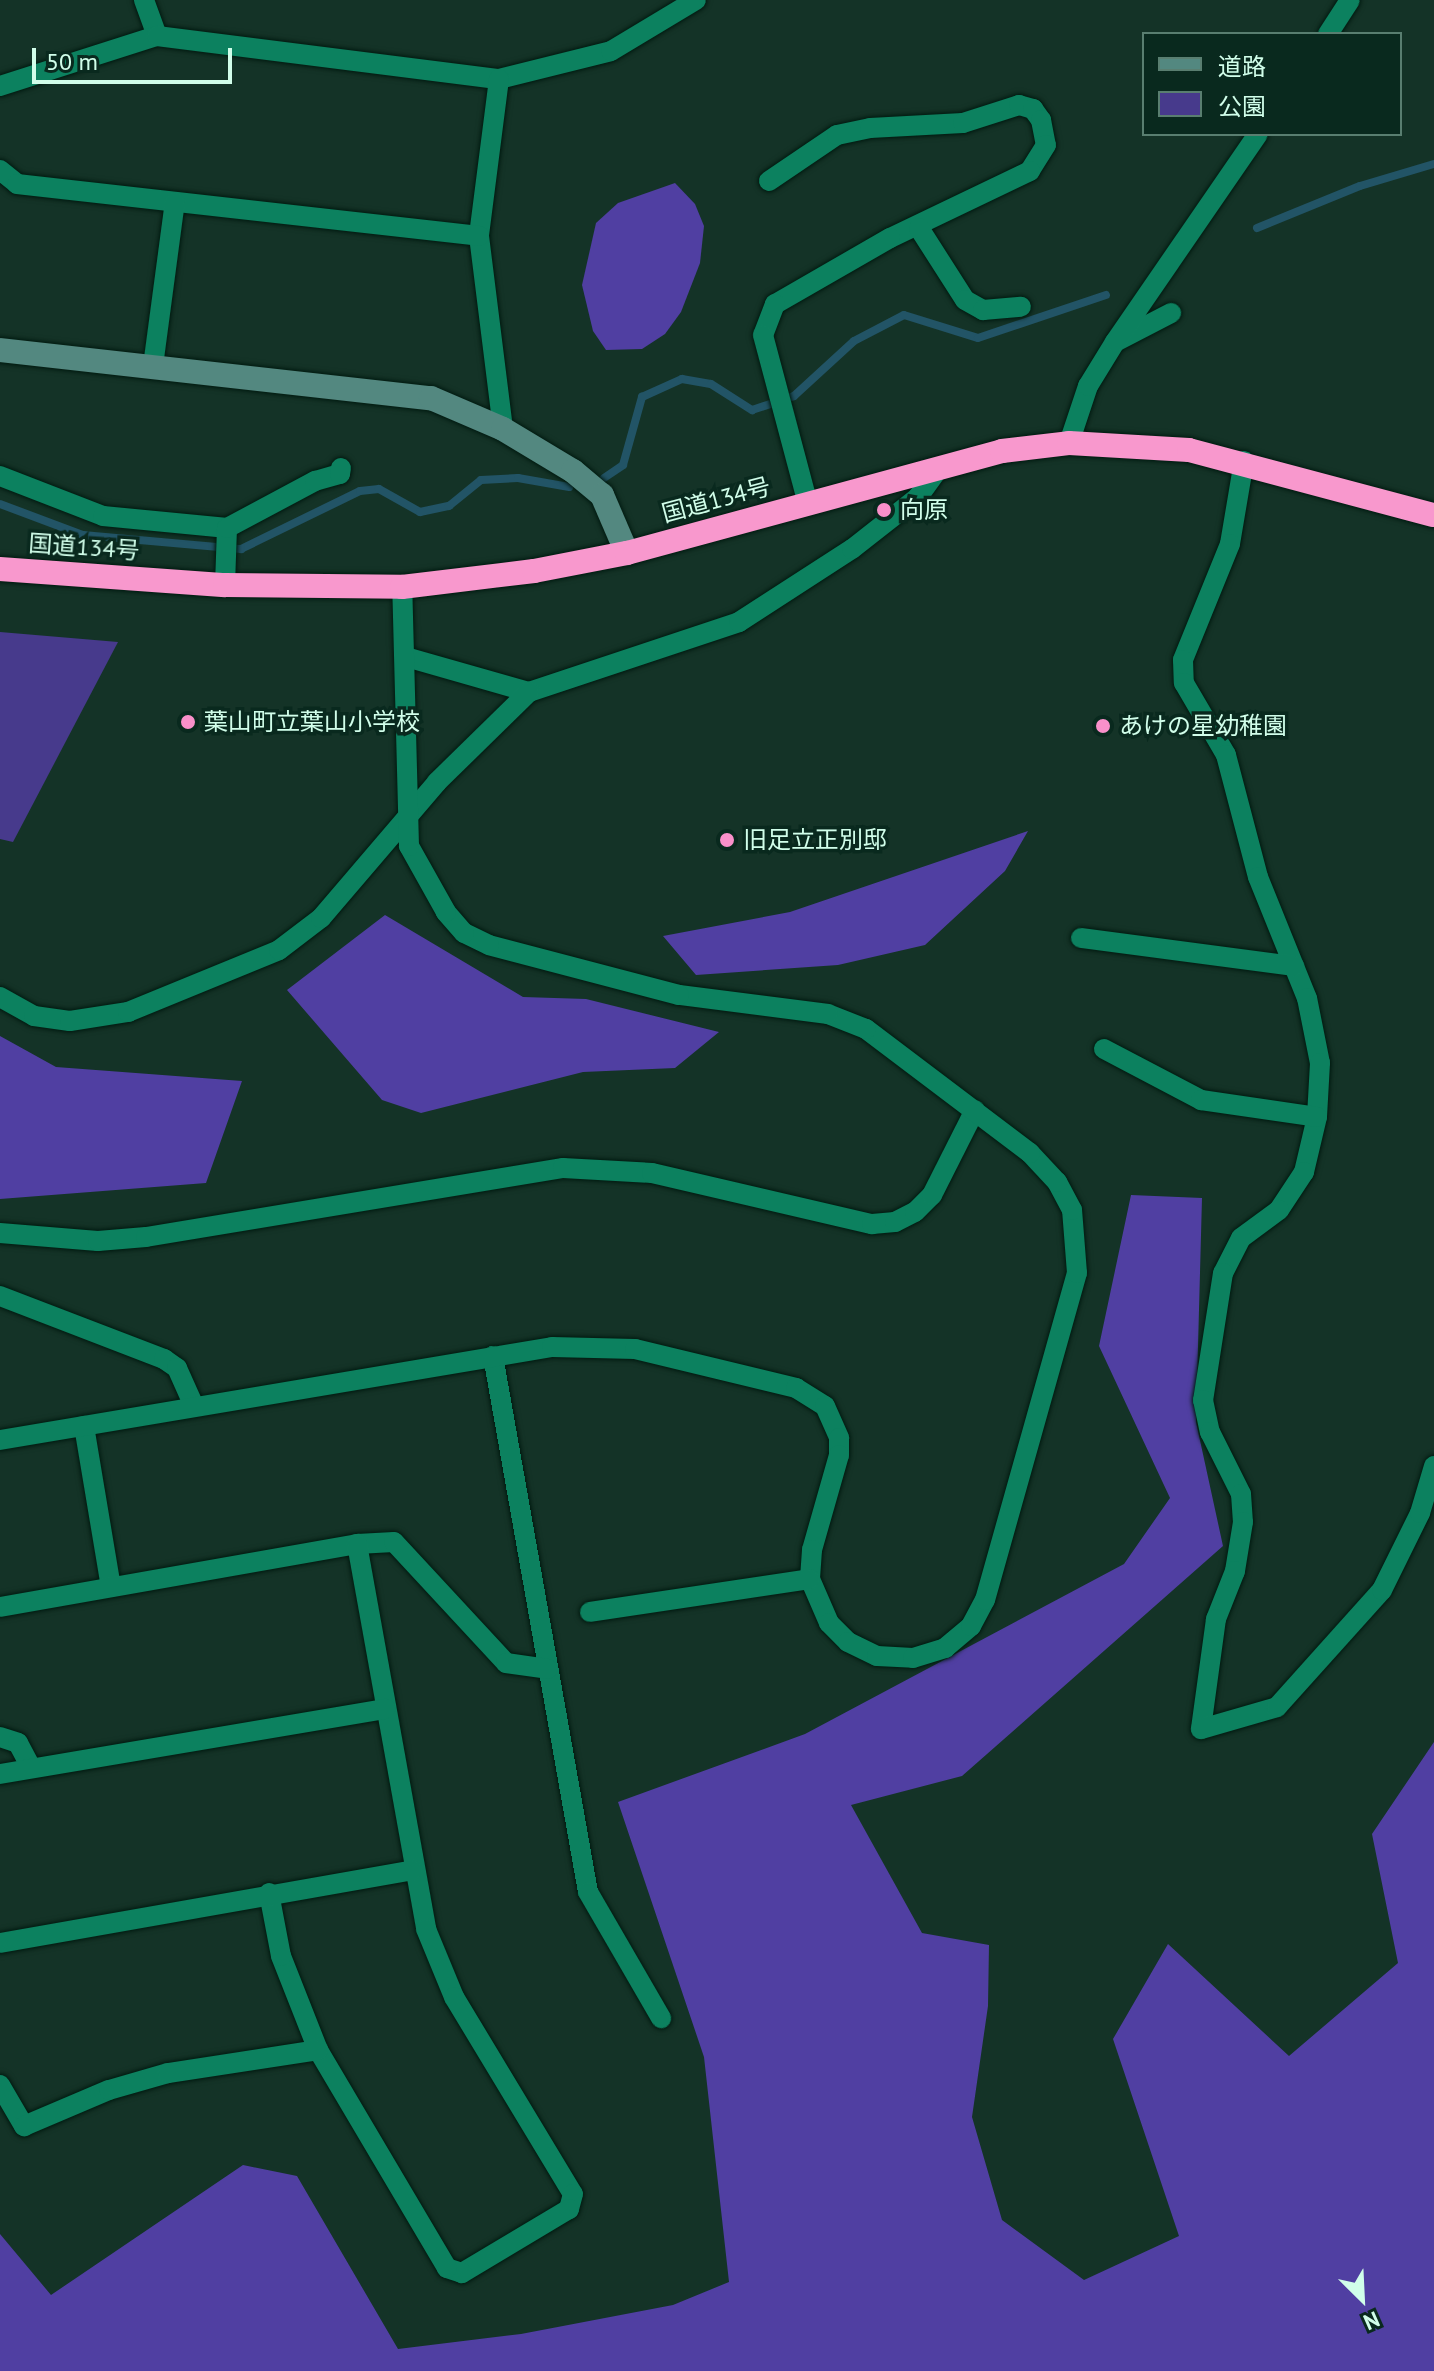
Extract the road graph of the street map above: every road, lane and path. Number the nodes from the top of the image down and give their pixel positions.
1 (144, 0) edge
2 (696, 0) edge
3 (1350, 0) edge
4 (1329, 32) edge
5 (157, 36) junction
6 (499, 79) junction
7 (0, 86) edge
8 (1257, 136) edge
9 (0, 170) edge
10 (769, 181) dead end
11 (175, 202) junction
12 (919, 228) junction
13 (479, 236) junction
14 (1021, 307) dead end
15 (1171, 313) dead end
16 (1115, 342) junction
17 (0, 350) edge
18 (153, 366) junction
19 (503, 429) junction
20 (1069, 443) junction
21 (1244, 461) junction
22 (341, 468) dead end
23 (939, 468) junction
24 (0, 476) edge
25 (808, 504) junction
26 (1434, 515) edge
27 (227, 531) junction
28 (627, 553) junction
29 (0, 569) edge
30 (225, 574) junction
31 (402, 587) junction
32 (406, 657) junction
33 (529, 692) junction
34 (405, 823) junction
35 (1081, 938) dead end
36 (1294, 966) junction
37 (0, 997) edge
38 (1104, 1049) dead end
39 (975, 1110) junction
40 (1317, 1117) junction
41 (0, 1233) edge
42 (0, 1296) edge
43 (493, 1356) junction
44 (194, 1406) junction
45 (84, 1426) junction
46 (0, 1440) edge
47 (1434, 1466) edge
48 (357, 1544) junction
49 (810, 1579) junction
50 (111, 1587) junction
51 (0, 1607) edge
52 (590, 1612) dead end
53 (548, 1669) junction
54 (386, 1709) junction
55 (0, 1737) edge
56 (30, 1766) junction
57 (0, 1774) edge
58 (413, 1870) junction
59 (269, 1893) junction
60 (0, 1943) edge
61 (661, 2018) dead end
62 (318, 2050) junction
63 (0, 2085) edge

1 - 5 street
2 - 6 street
3 - 4 street
5 - 6 street
5 - 7 street
6 - 13 street
8 - 16 street
9 - 11 street
10 - 12 street
11 - 13 street
11 - 18 street
12 - 14 street
12 - 25 street
13 - 19 street
15 - 16 street
16 - 20 street
17 - 18 street
18 - 19 street
19 - 28 street
20 - 21 highway, 国道134号
20 - 23 highway, 国道134号
21 - 26 highway, 国道134号
21 - 36 street
22 - 27 street
23 - 25 highway, 国道134号
23 - 33 street
24 - 27 street
25 - 28 highway, 国道134号
27 - 30 street
28 - 31 highway, 国道134号
29 - 30 highway, 国道134号
30 - 31 highway, 国道134号
31 - 32 street
32 - 33 street
32 - 34 street
33 - 34 street
34 - 37 street
34 - 39 street
35 - 36 street
36 - 40 street
38 - 40 street
39 - 41 street
39 - 49 street
40 - 47 street
42 - 44 street
43 - 44 street
43 - 49 street
43 - 53 street
44 - 45 street
45 - 46 street
45 - 50 street
48 - 50 street
48 - 53 street
48 - 54 street
49 - 52 street
50 - 51 street
53 - 61 street
54 - 56 street
54 - 58 street
55 - 56 street
56 - 57 street
58 - 59 street
58 - 62 street
59 - 60 street
59 - 62 street
62 - 63 street

